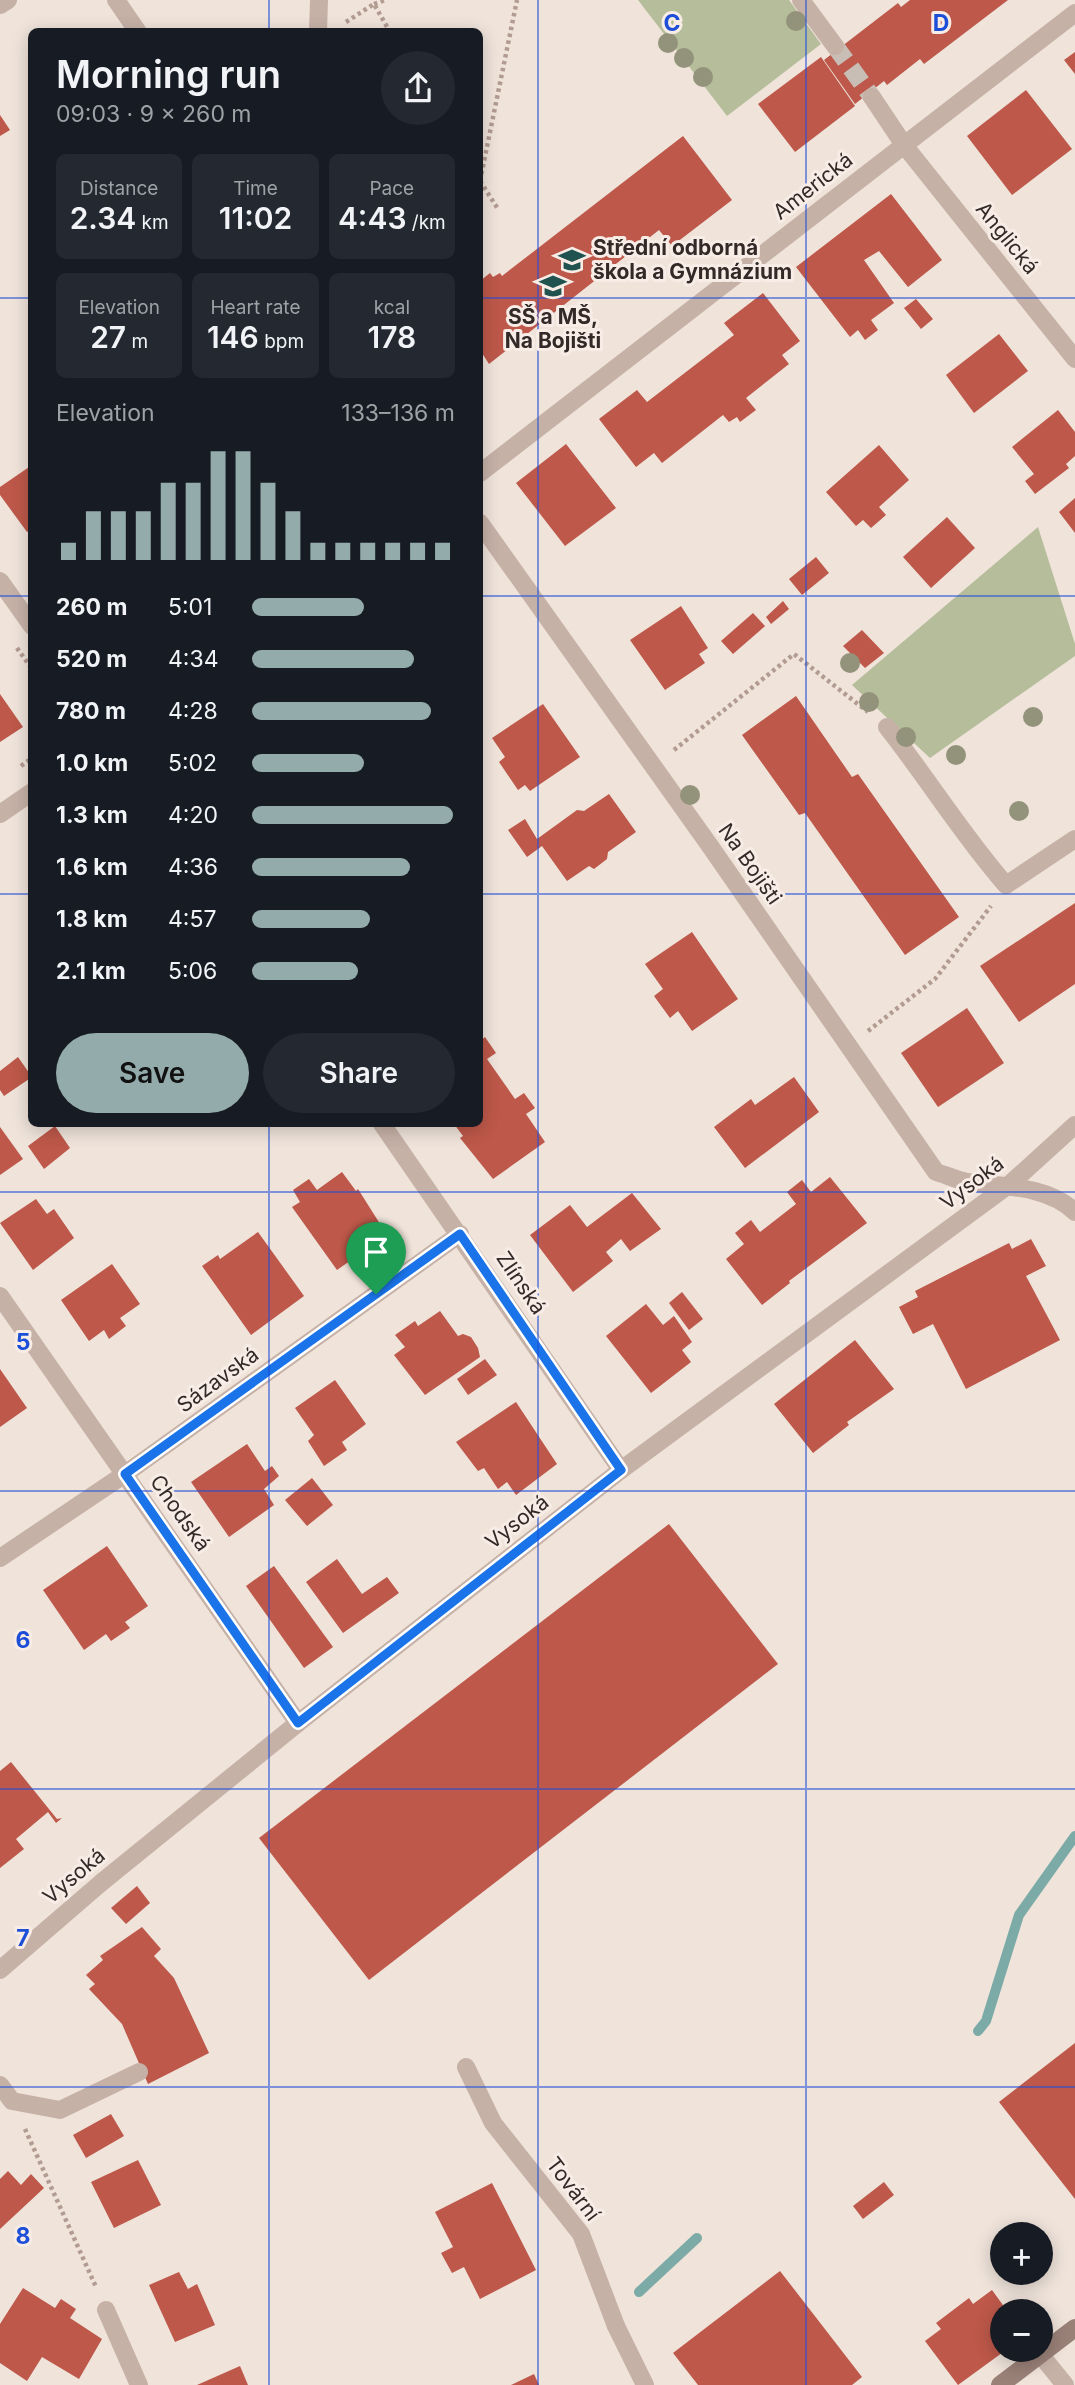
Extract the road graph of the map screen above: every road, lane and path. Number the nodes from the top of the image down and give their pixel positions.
1 (8, 0) edge
2 (116, 0) edge
3 (319, 0) edge
4 (385, 0) edge
5 (517, 0) edge
6 (802, 0) edge
7 (374, 4) junction
8 (0, 5) edge
9 (1075, 13) edge
10 (341, 25) dead end
11 (135, 28) edge
12 (318, 28) edge
13 (388, 28) edge
14 (835, 46) tunnel mouth
15 (872, 97) tunnel mouth
16 (904, 145) junction
17 (483, 166) edge
18 (483, 185) edge
19 (499, 209) dead end
20 (1075, 359) edge
21 (483, 471) edge
22 (483, 527) edge
23 (0, 580) edge
24 (28, 620) edge
25 (887, 727) joint
26 (652, 768) junction
27 (28, 795) edge
28 (0, 814) edge
29 (1075, 839) edge
30 (1006, 885) junction
31 (848, 1046) junction
32 (1075, 1125) edge
33 (384, 1127) edge
34 (1010, 1184) junction
35 (1075, 1212) edge
36 (460, 1234) junction
37 (0, 1296) edge
38 (621, 1470) junction
39 (125, 1474) junction
40 (0, 1558) edge
41 (298, 1723) junction
42 (0, 1970) edge
43 (467, 2067) dead end
44 (139, 2072) dead end
45 (0, 2085) edge
46 (12, 2101) junction
47 (106, 2310) joint
48 (1075, 2328) edge
49 (1053, 2344) edge
50 (1030, 2362) edge
51 (1046, 2362) edge
52 (139, 2385) edge
53 (645, 2385) edge
54 (1000, 2385) edge
55 (1065, 2385) edge

1 - 8 street
2 - 11 street
3 - 12 street
4 - 7 path
5 - 17 path
6 - 14 street
7 - 10 path
7 - 13 path
9 - 16 street, Americká
15 - 16 street, Anglická
16 - 20 street, Anglická
16 - 21 street, Americká
18 - 19 path
22 - 26 street, Na Bojišti
23 - 24 street
25 - 26 path
25 - 30 street
26 - 31 street, Na Bojišti
27 - 28 street
29 - 30 street
30 - 31 path
31 - 34 street, Na Bojišti
32 - 34 street, Vysoká
33 - 36 street, Zlínská
34 - 35 street, Na Bojišti
34 - 38 street, Vysoká
36 - 38 street, Zlínská
36 - 39 street, Sázavská
37 - 39 street, Chodská
38 - 41 street, Vysoká
39 - 40 street, Sázavská
39 - 41 street, Chodská
41 - 42 street, Vysoká
43 - 53 street, Tovární
44 - 46 street
45 - 46 street
46 - 47 path
47 - 52 street
48 - 49 street
50 - 54 street
51 - 55 street

